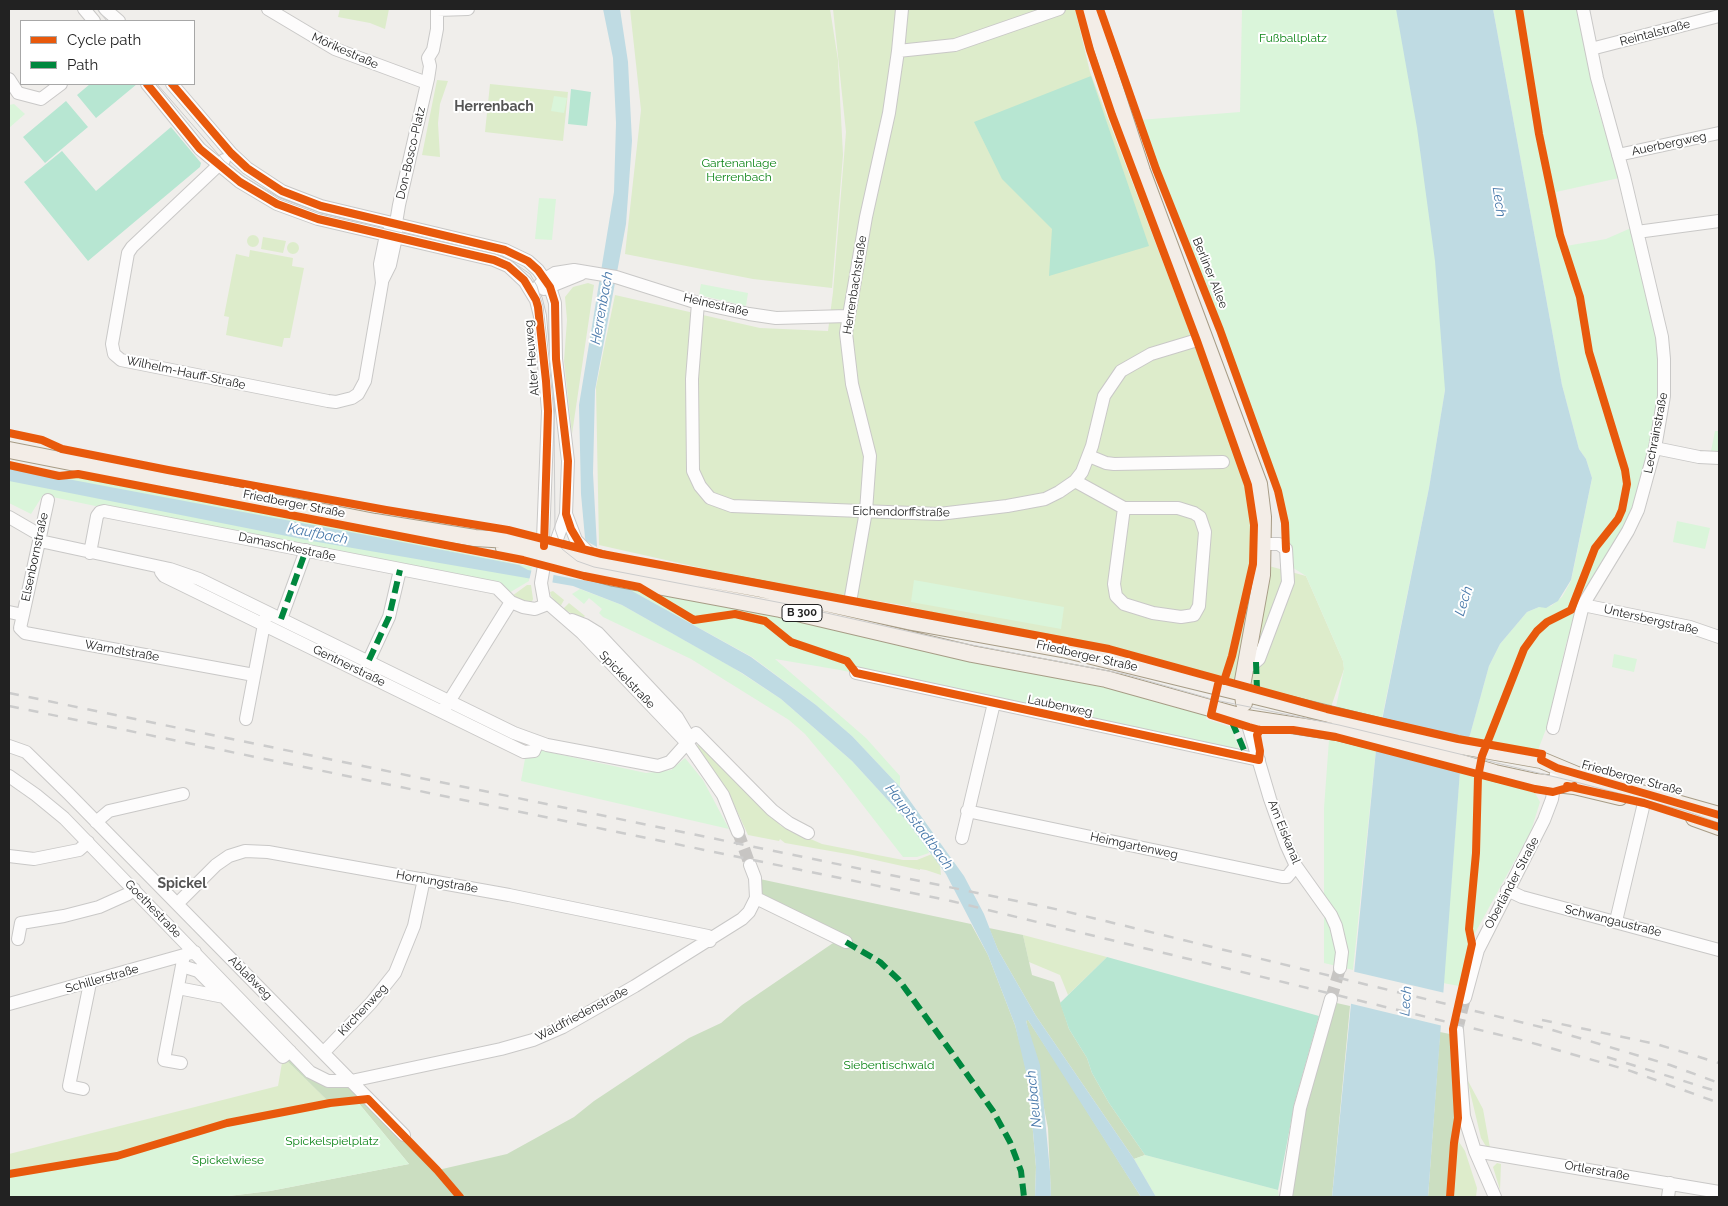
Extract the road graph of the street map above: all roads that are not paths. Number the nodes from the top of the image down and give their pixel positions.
1 (84, 9) edge
2 (99, 9) edge
3 (105, 9) edge
4 (268, 9) edge
5 (437, 9) edge
6 (468, 9) edge
7 (902, 9) edge
8 (1059, 9) edge
9 (1089, 9) edge
10 (1583, 9) edge
11 (1719, 16) edge
12 (93, 20) edge
13 (107, 20) edge
14 (118, 20) edge
15 (1591, 50) junction
16 (898, 51) junction
17 (9, 79) edge
18 (427, 83) junction
19 (60, 85) edge
20 (149, 85) edge
21 (173, 85) edge
22 (1719, 133) edge
23 (230, 153) junction
24 (1618, 155) junction
25 (220, 166) junction
26 (1719, 222) edge
27 (396, 223) junction
28 (1637, 232) junction
29 (391, 236) junction
30 (549, 287) junction
31 (534, 298) junction
32 (698, 303) junction
33 (848, 316) junction
34 (1204, 338) junction
35 (1655, 448) junction
36 (9, 450) edge
37 (1089, 456) junction
38 (1719, 458) edge
39 (1223, 462) dead end
40 (1075, 481) junction
41 (48, 500) dead end
42 (1124, 508) junction
43 (866, 511) junction
44 (566, 514) junction
45 (9, 517) edge
46 (40, 538) junction
47 (1263, 544) junction
48 (306, 550) junction
49 (584, 552) junction
50 (90, 553) junction
51 (546, 556) junction
52 (161, 568) junction
53 (400, 570) junction
54 (511, 602) junction
55 (548, 604) junction
56 (1583, 605) junction
57 (849, 608) junction
58 (9, 612) edge
59 (266, 612) junction
60 (23, 615) junction
61 (281, 619) junction
62 (565, 619) junction
63 (263, 625) junction
64 (1719, 637) edge
65 (369, 660) junction
66 (1250, 664) junction
67 (856, 673) dead end
68 (254, 675) junction
69 (1243, 694) junction
70 (994, 703) junction
71 (446, 707) junction
72 (1246, 718) junction
73 (246, 719) dead end
74 (682, 724) junction
75 (1339, 724) junction
76 (1553, 728) dead end
77 (696, 733) junction
78 (687, 743) junction
79 (9, 746) edge
80 (1259, 760) junction
81 (1556, 768) junction
82 (9, 776) edge
83 (1554, 785) junction
84 (183, 794) dead end
85 (1644, 804) junction
86 (967, 811) junction
87 (1719, 815) edge
88 (96, 822) junction
89 (1719, 827) edge
90 (738, 832) tunnel mouth
91 (808, 833) dead end
92 (962, 838) dead end
93 (88, 842) junction
94 (9, 856) edge
95 (750, 865) tunnel mouth
96 (1296, 866) junction
97 (424, 879) junction
98 (134, 889) junction
99 (1507, 890) junction
100 (756, 898) junction
101 (178, 903) junction
102 (1616, 921) junction
103 (18, 939) dead end
104 (710, 940) junction
105 (846, 942) dead end
106 (1719, 950) edge
107 (187, 958) junction
108 (1340, 968) tunnel mouth
109 (90, 982) junction
110 (178, 988) junction
111 (224, 997) junction
112 (1465, 998) tunnel mouth
113 (1331, 999) tunnel mouth
114 (9, 1004) edge
115 (1457, 1030) tunnel mouth
116 (290, 1051) junction
117 (324, 1052) junction
118 (180, 1063) dead end
119 (350, 1081) junction
120 (83, 1089) dead end
121 (404, 1135) dead end
122 (1475, 1151) junction
123 (1670, 1183) junction
124 (1719, 1192) edge
125 (1492, 1194) edge
126 (1286, 1197) edge
127 (1668, 1197) edge

1 - 12 street
2 - 13 street
3 - 14 street
4 - 18 street, Mörikestraße
5 - 6 street
5 - 18 street, Don-Bosco-Platz
7 - 16 street, Herrenbachstraße
8 - 16 street
9 - 34 main road
10 - 15 street, Lechrainstraße
11 - 15 street, Reintalstraße
15 - 24 street, Lechrainstraße
16 - 33 street, Herrenbachstraße
17 - 19 street
18 - 27 street, Don-Bosco-Platz
20 - 25 street
21 - 23 street
22 - 24 street, Auerbergweg
23 - 25 street, Wilhelm-Hauff-Straße
23 - 27 street
24 - 28 street, Lechrainstraße
25 - 29 street
25 - 29 street, Wilhelm-Hauff-Straße
26 - 28 street
27 - 29 street, Wilhelm-Hauff-Straße
27 - 30 street
28 - 35 street, Lechrainstraße
29 - 31 street
30 - 31 street, Heinestraße
30 - 31 street, Alter Heuweg
30 - 32 street, Heinestraße
30 - 44 street, Alter Heuweg
31 - 51 street, Alter Heuweg
32 - 33 street, Heinestraße
32 - 43 street, Eichendorffstraße
33 - 43 street, Herrenbachstraße
34 - 37 street, Eichendorffstraße
34 - 47 main road
35 - 38 street
35 - 56 street, Lechrainstraße
36 - 51 main road, Friedberger Straße / B 300
37 - 39 street
37 - 40 street, Eichendorffstraße
40 - 42 street
40 - 43 street, Eichendorffstraße
41 - 46 street, Elsenbornstraße
42 - 42 street
43 - 57 street, Herrenbachstraße
44 - 49 street
44 - 51 street, Alter Heuweg
45 - 46 street, Gentnerstraße
46 - 50 street, Gentnerstraße
46 - 60 street, Elsenbornstraße
47 - 66 main road
47 - 66 street
48 - 50 street, Damaschkestraße
48 - 53 street, Damaschkestraße
48 - 61 street
49 - 51 main road, Friedberger Straße / B 300
49 - 57 main road, Friedberger Straße / B 300
50 - 52 street, Gentnerstraße
51 - 55 street
51 - 72 main road, Friedberger Straße / B 300
52 - 59 street, Gentnerstraße
52 - 63 street, Gentnerstraße
53 - 54 street, Damaschkestraße
53 - 65 street
54 - 55 street
54 - 71 street
55 - 62 street, Spickelstraße
56 - 64 street, Untersbergstraße
56 - 76 street, Lechrainstraße
57 - 69 main road, Friedberger Straße / B 300
58 - 60 street
59 - 61 street, Gentnerstraße
59 - 63 street
60 - 68 street, Warndtstraße
61 - 65 street, Gentnerstraße
62 - 74 street, Spickelstraße
62 - 78 street, Spickelstraße
63 - 68 street
63 - 71 street, Gentnerstraße
65 - 71 street, Gentnerstraße
66 - 69 main road
67 - 70 street, Laubenweg
68 - 73 street
69 - 72 main road
69 - 75 main road, Friedberger Straße
70 - 80 street, Laubenweg
70 - 86 street
71 - 78 street, Gentnerstraße
72 - 75 main road, Friedberger Straße
72 - 80 street, Am Eiskanal
74 - 77 street, Spickelstraße
74 - 78 street, Spickelstraße
75 - 81 main road, Friedberger Straße
75 - 83 main road, Friedberger Straße
77 - 78 street
77 - 91 street, Spickelstraße
78 - 90 street, Spickelstraße
79 - 88 street, Ablaßweg
80 - 96 street, Am Eiskanal
81 - 83 street, Oberländer Straße
81 - 87 main road, Friedberger Straße
82 - 93 street, Goethestraße
83 - 85 main road, Friedberger Straße
83 - 99 street, Oberländer Straße
84 - 88 street
85 - 89 main road, Friedberger Straße
85 - 102 street
86 - 92 street
86 - 96 street, Heimgartenweg
88 - 101 street, Ablaßweg
93 - 94 street
93 - 98 street, Goethestraße
95 - 100 street
96 - 108 street, Am Eiskanal
97 - 101 street, Hornungstraße
97 - 104 street, Hornungstraße
97 - 117 street, Kirchenweg
98 - 103 street
98 - 107 street, Goethestraße
99 - 102 street, Schwangaustraße
99 - 112 street, Oberländer Straße
100 - 104 street, Waldfriedenstraße
100 - 105 street
101 - 117 street, Ablaßweg
102 - 106 street, Schwangaustraße
104 - 119 street, Waldfriedenstraße
107 - 109 street, Schillerstraße
107 - 110 street
107 - 111 street, Goethestraße
107 - 116 street, Goethestraße
109 - 114 street, Schillerstraße
109 - 120 street
110 - 111 street
110 - 118 street
111 - 116 street, Goethestraße
113 - 126 street
115 - 122 street
116 - 119 street, Goethestraße
117 - 119 street, Ablaßweg
119 - 121 street, Ablaßweg
122 - 123 street, Ortlerstraße
122 - 125 street
123 - 124 street, Ortlerstraße
123 - 127 street

